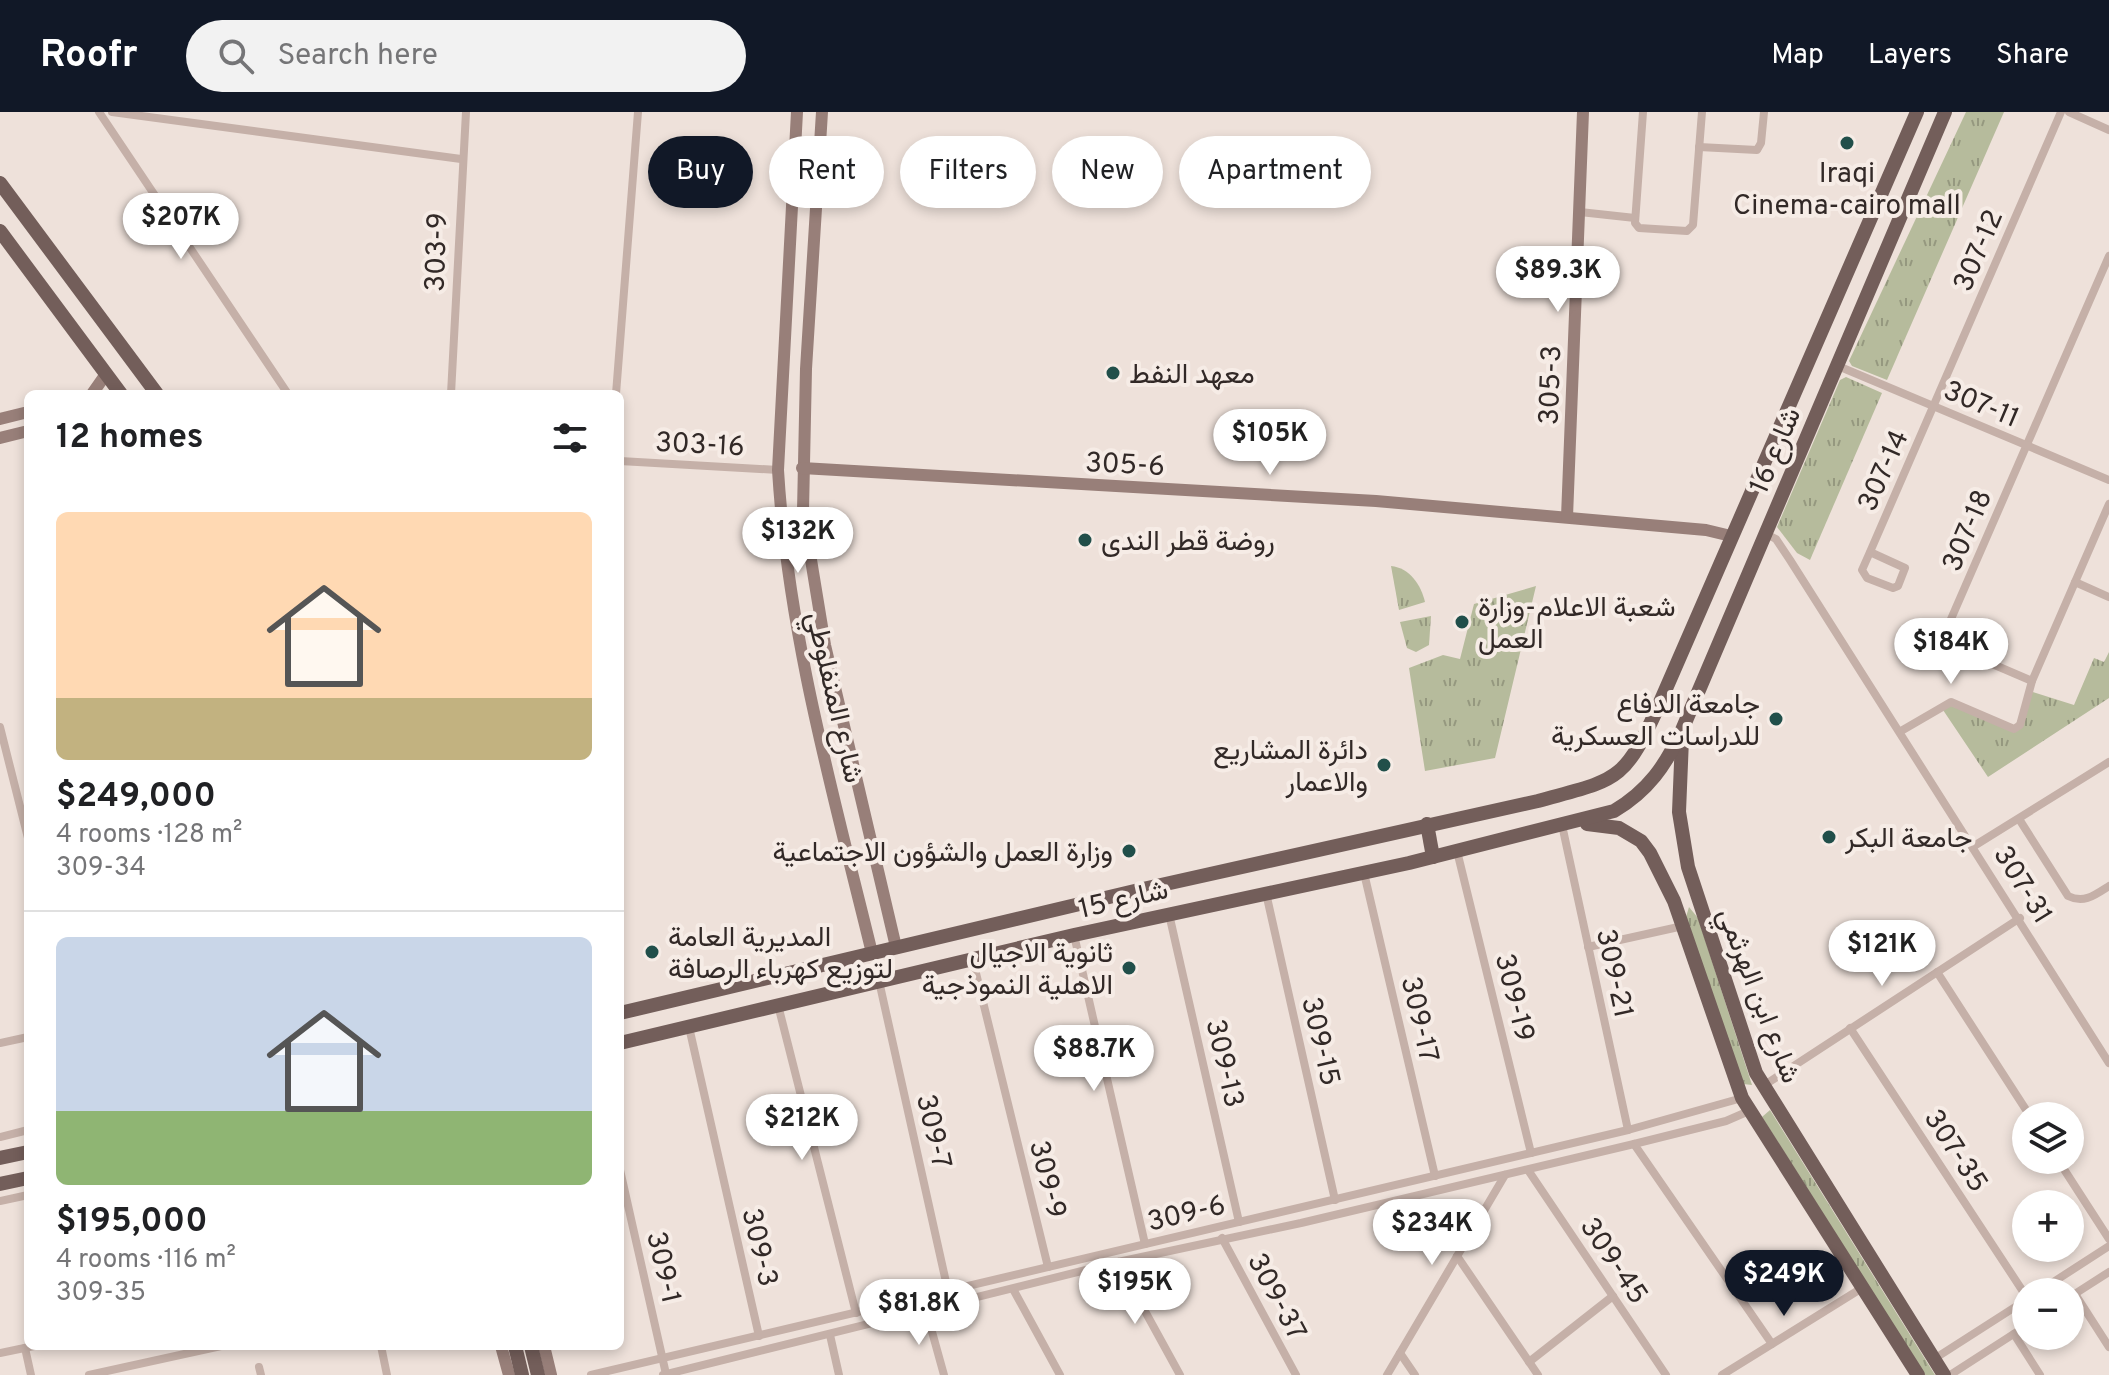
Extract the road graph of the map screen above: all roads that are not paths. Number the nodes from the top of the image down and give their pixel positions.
1 (99, 112) edge
2 (112, 112) edge
3 (466, 112) edge
4 (638, 112) edge
5 (797, 112) edge
6 (822, 112) edge
7 (1583, 112) edge
8 (1643, 112) edge
9 (1702, 112) edge
10 (1764, 112) edge
11 (1917, 112) edge
12 (1945, 112) edge
13 (2061, 112) edge
14 (2069, 112) edge
15 (2109, 130) edge
16 (1699, 147) junction
17 (461, 159) junction
18 (0, 183) edge
19 (6, 204) edge
20 (1580, 212) junction
21 (1635, 218) junction
22 (0, 231) edge
23 (2109, 256) edge
24 (1838, 366) junction
25 (783, 367) junction
26 (806, 369) junction
27 (106, 374) junction
28 (95, 390) edge
29 (118, 390) edge
30 (154, 390) edge
31 (285, 390) edge
32 (451, 390) edge
33 (616, 390) edge
34 (1933, 406) junction
35 (22, 414) edge
36 (0, 419) edge
37 (24, 432) edge
38 (0, 438) edge
39 (2027, 445) junction
40 (624, 461) edge
41 (1764, 463) junction
42 (802, 468) junction
43 (778, 470) junction
44 (1792, 474) junction
45 (2109, 480) edge
46 (2109, 504) edge
47 (1567, 517) junction
48 (1766, 534) junction
49 (1731, 536) junction
50 (1870, 552) junction
51 (811, 574) junction
52 (787, 575) junction
53 (2075, 582) junction
54 (815, 596) junction
55 (2109, 597) edge
56 (790, 600) junction
57 (2032, 681) junction
58 (0, 727) edge
59 (1682, 730) junction
60 (1901, 731) junction
61 (2109, 762) edge
62 (12, 774) junction
63 (1619, 774) joint
64 (0, 777) edge
65 (861, 799) junction
66 (1635, 799) joint
67 (836, 805) junction
68 (2019, 819) junction
69 (24, 822) edge
70 (1427, 824) junction
71 (1562, 825) junction
72 (1974, 846) junction
73 (1457, 851) junction
74 (1433, 857) junction
75 (1364, 873) junction
76 (2109, 886) edge
77 (1266, 893) junction
78 (1695, 894) junction
79 (1674, 901) junction
80 (1169, 914) junction
81 (2020, 918) junction
82 (1683, 926) junction
83 (1074, 935) junction
84 (896, 947) junction
85 (1588, 947) junction
86 (872, 953) junction
87 (973, 961) junction
88 (1937, 972) junction
89 (879, 981) junction
90 (1727, 986) junction
91 (1705, 992) junction
92 (778, 1004) junction
93 (624, 1012) edge
94 (689, 1027) junction
95 (1850, 1028) junction
96 (24, 1038) edge
97 (624, 1042) edge
98 (0, 1043) edge
99 (2109, 1063) edge
100 (1767, 1092) junction
101 (2021, 1102) edge
102 (1746, 1105) junction
103 (1628, 1130) junction
104 (24, 1131) edge
105 (0, 1137) edge
106 (1634, 1144) junction
107 (1566, 1145) junction
108 (24, 1153) edge
109 (1531, 1153) junction
110 (0, 1158) edge
111 (1570, 1159) junction
112 (1528, 1170) junction
113 (2067, 1174) edge
114 (1505, 1175) junction
115 (1435, 1176) junction
116 (24, 1179) edge
117 (0, 1184) edge
118 (624, 1188) edge
119 (24, 1196) edge
120 (1335, 1200) junction
121 (0, 1201) edge
122 (1298, 1209) junction
123 (1239, 1222) junction
124 (1301, 1223) junction
125 (1222, 1238) junction
126 (2109, 1239) edge
127 (1145, 1244) junction
128 (2109, 1246) edge
129 (1457, 1256) junction
130 (1118, 1262) junction
131 (1048, 1267) junction
132 (2109, 1272) edge
133 (2013, 1278) edge
134 (2060, 1278) edge
135 (1862, 1288) junction
136 (1013, 1289) junction
137 (2084, 1289) edge
138 (948, 1291) junction
139 (932, 1294) junction
140 (1613, 1296) junction
141 (2012, 1307) edge
142 (931, 1309) junction
143 (2084, 1312) edge
144 (856, 1313) junction
145 (772, 1332) junction
146 (830, 1335) junction
147 (2012, 1335) edge
148 (759, 1336) junction
149 (1772, 1344) junction
150 (2109, 1347) edge
151 (24, 1348) edge
152 (776, 1348) junction
153 (30, 1350) edge
154 (203, 1350) edge
155 (382, 1350) edge
156 (502, 1350) edge
157 (516, 1350) edge
158 (532, 1350) edge
159 (545, 1350) edge
160 (2024, 1350) edge
161 (0, 1353) edge
162 (1400, 1353) junction
163 (662, 1358) junction
164 (1934, 1359) junction
165 (1529, 1362) junction
166 (141, 1364) junction
167 (1915, 1374) edge
168 (31, 1375) edge
169 (89, 1375) edge
170 (144, 1375) edge
171 (387, 1375) edge
172 (509, 1375) edge
173 (522, 1375) edge
174 (538, 1375) edge
175 (551, 1375) edge
176 (591, 1375) edge
177 (664, 1375) edge
178 (839, 1375) edge
179 (944, 1375) edge
180 (1060, 1375) edge
181 (1180, 1375) edge
182 (1296, 1375) edge
183 (1387, 1375) edge
184 (1415, 1375) edge
185 (1538, 1375) edge
186 (1666, 1375) edge
187 (1722, 1375) edge
188 (1944, 1375) edge
189 (1950, 1375) edge
190 (2040, 1375) edge

1 - 31 street
2 - 17 street
3 - 17 street, 303-9
4 - 33 street
5 - 25 street, شارع المنفلوطي
6 - 26 street, شارع المنفلوطي
7 - 20 street, 305-3
8 - 21 street
9 - 16 street
10 - 16 street
11 - 41 main road, شارع 16
12 - 24 main road, شارع 16
13 - 34 street, 307-12
14 - 15 street
16 - 21 street
17 - 32 street, 303-9
18 - 19 main road
19 - 30 main road
20 - 21 street
20 - 47 street, 305-3
22 - 27 main road
23 - 39 street, 307-18
24 - 34 street, 307-11
24 - 44 main road, شارع 16
25 - 26 street
25 - 43 street, شارع المنفلوطي
26 - 42 street, شارع المنفلوطي
27 - 28 street
27 - 29 main road
34 - 39 street, 307-11
34 - 50 street, 307-14
35 - 36 street
35 - 37 street
37 - 38 street
39 - 45 street, 307-11
39 - 57 street, 307-18
40 - 43 street, 303-16
41 - 44 main road
41 - 49 main road, شارع 16
42 - 47 street, 305-6
42 - 51 street, شارع المنفلوطي
43 - 52 street, شارع المنفلوطي
44 - 48 main road, شارع 16
46 - 53 street
47 - 49 street, 305-6
48 - 59 main road, شارع 16
48 - 60 street, 307-31
49 - 63 main road, شارع 16
50 - 50 street, 307-14
51 - 52 street
51 - 54 street, شارع المنفلوطي
52 - 56 street, شارع المنفلوطي
53 - 55 street
53 - 57 street
54 - 56 street
54 - 65 street, شارع المنفلوطي
56 - 67 street, شارع المنفلوطي
57 - 60 street
58 - 62 street
59 - 66 main road, شارع 16
59 - 78 main road, شارع ابن الهرثمي
60 - 72 street, 307-31
61 - 68 street
62 - 64 street
62 - 69 street
63 - 70 main road, شارع 15
65 - 67 street
65 - 84 street, شارع المنفلوطي
66 - 71 main road, شارع 15
67 - 86 street, شارع المنفلوطي
68 - 72 street
68 - 76 street
70 - 74 main road
70 - 84 main road, شارع 15
71 - 73 main road, شارع 15
71 - 79 main road, شارع ابن الهرثمي
71 - 85 street, 309-21
72 - 81 street, 307-31
73 - 74 main road, شارع 15
73 - 109 street, 309-19
74 - 75 main road, شارع 15
75 - 77 main road, شارع 15
75 - 115 street, 309-17
77 - 80 main road, شارع 15
77 - 120 street, 309-15
78 - 79 main road
78 - 90 main road, شارع ابن الهرثمي
79 - 82 main road, شارع ابن الهرثمي
80 - 83 main road, شارع 15
80 - 123 street, 309-13
81 - 88 street
81 - 99 street, 307-31
82 - 85 street
82 - 91 main road, شارع ابن الهرثمي
83 - 87 main road, شارع 15
83 - 127 street
84 - 86 main road, شارع 15
85 - 103 street, 309-21
86 - 93 main road, شارع 15
87 - 89 main road, شارع 15
87 - 131 street, 309-9
88 - 95 street
88 - 101 street
89 - 92 main road, شارع 15
89 - 138 street, 309-7
90 - 91 main road
90 - 100 main road, شارع ابن الهرثمي
91 - 102 main road, شارع ابن الهرثمي
92 - 94 main road, شارع 15
92 - 144 street
94 - 97 main road, شارع 15
94 - 148 street, 309-3
95 - 100 street
95 - 133 street, 307-35
96 - 98 street
100 - 102 main road
100 - 164 main road, شارع ابن الهرثمي
102 - 103 street, 309-6
102 - 106 street, 309-6
102 - 135 main road, شارع ابن الهرثمي
103 - 107 street, 309-6
104 - 105 street
106 - 111 street, 309-6
106 - 149 street
107 - 109 street, 309-6
107 - 111 street
108 - 110 main road
109 - 115 street, 309-6
111 - 112 street, 309-6
112 - 114 street, 309-6
112 - 140 street, 309-45
113 - 126 street
114 - 124 street, 309-6
114 - 129 street
115 - 120 street, 309-6
116 - 117 main road
118 - 163 street, 309-1
119 - 121 street
120 - 122 street, 309-6
122 - 123 street, 309-6
122 - 124 street
123 - 127 street, 309-6
124 - 125 street, 309-6
125 - 130 street, 309-6
125 - 182 street, 309-37
127 - 131 street, 309-6
128 - 134 street
129 - 162 street
129 - 165 street
130 - 136 street, 309-6
130 - 181 street
131 - 138 street, 309-6
132 - 137 street
135 - 149 street
135 - 167 main road, شارع ابن الهرثمي
136 - 142 street, 309-6
136 - 180 street
138 - 139 street, 309-6
139 - 142 street
139 - 144 street, 309-6
140 - 165 street
140 - 186 street, 309-45
141 - 164 street
142 - 146 street, 309-6
142 - 179 street
143 - 150 street
144 - 145 street, 309-6
145 - 148 street, 309-6
145 - 152 street
146 - 152 street, 309-6
146 - 178 street
147 - 189 street
148 - 163 street, 309-6
149 - 187 street
151 - 161 street
152 - 177 street, 309-6
153 - 168 street
154 - 166 street
155 - 171 street
156 - 172 street
157 - 173 main road
158 - 174 main road
159 - 175 street
160 - 190 street
162 - 183 street
162 - 184 street
163 - 176 street, 309-6
163 - 177 street, 309-1
164 - 188 main road, شارع ابن الهرثمي
165 - 185 street
166 - 169 street
166 - 170 street

